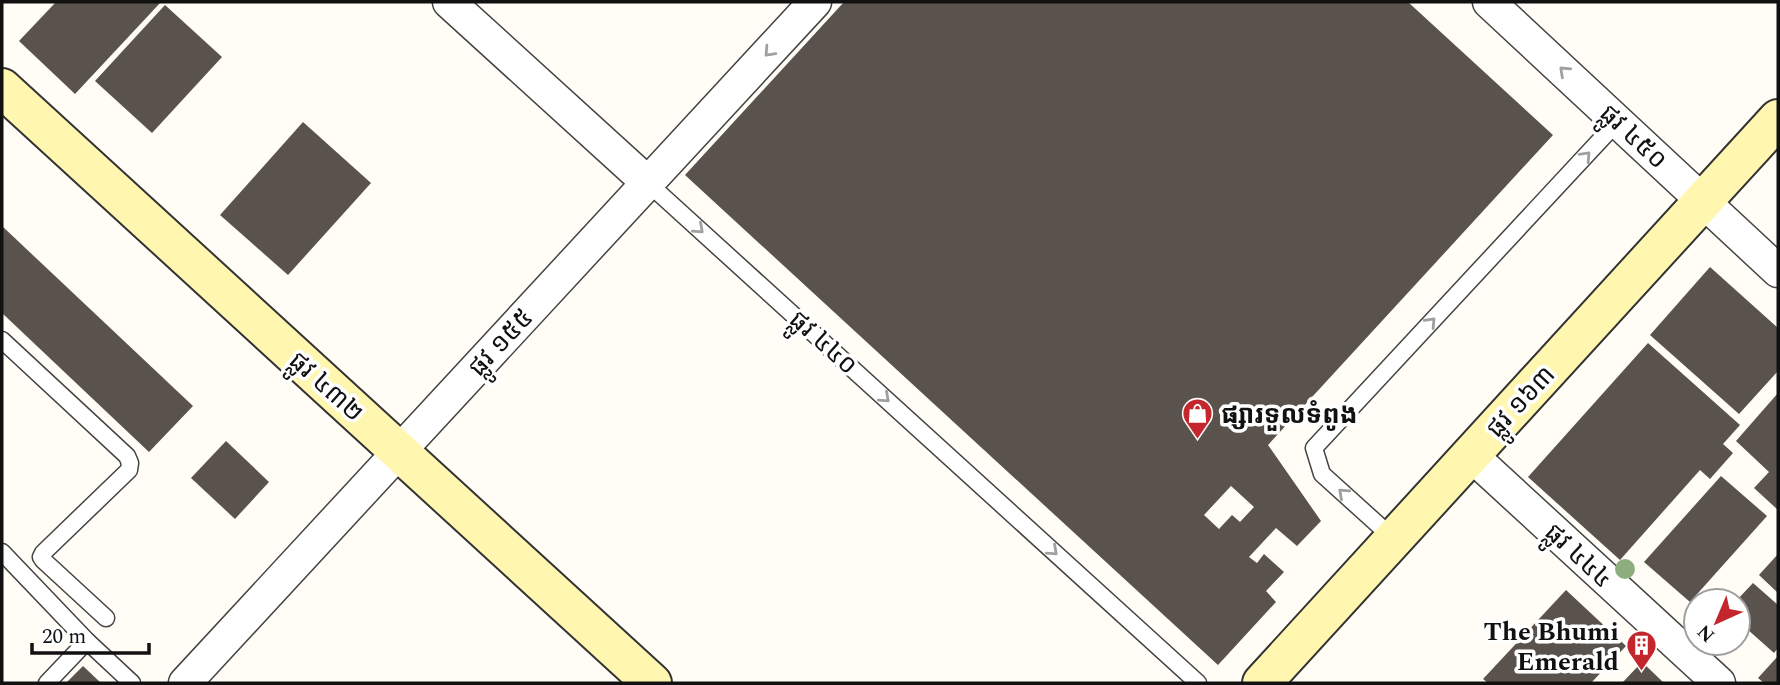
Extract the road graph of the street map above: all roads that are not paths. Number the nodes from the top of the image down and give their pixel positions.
1 (449, 2) edge
2 (815, 2) edge
3 (1489, 2) edge
4 (2, 88) edge
5 (1778, 119) edge
6 (1618, 121) junction
7 (648, 183) junction
8 (1703, 201) junction
9 (1778, 271) edge
10 (2, 340) edge
11 (399, 452) junction
12 (1471, 455) junction
13 (1394, 539) junction
14 (2, 552) edge
15 (106, 618) dead end
16 (86, 641) junction
17 (47, 683) edge
18 (132, 683) edge
19 (185, 683) edge
20 (652, 683) edge
21 (1198, 683) edge
22 (1262, 683) edge
23 (1719, 683) edge

1 - 7 street, ផ្លូវ ៤៤០
2 -> 7 street, ផ្លូវ ១៥៥
6 -> 3 street, ផ្លូវ ៤៥០
4 - 11 street, ផ្លូវ ៤៣២
5 - 8 street, ផ្លូវ ១៦៣
6 - 8 street, ផ្លូវ ៤៥០
13 -> 6 lane
7 - 11 street, ផ្លូវ ១៥៥
7 -> 21 lane, ផ្លូវ ៤៤០
8 - 9 street, ផ្លូវ ៤៥០
8 - 12 street, ផ្លូវ ១៦៣
10 - 15 lane
11 - 19 street, ផ្លូវ ១៥៥
11 - 20 street, ផ្លូវ ៤៣២
12 - 13 street, ផ្លូវ ១៦៣
12 - 23 street, ផ្លូវ ៤៤៤
13 - 22 street, ផ្លូវ ១៦៣
14 - 16 lane
16 - 17 lane
16 - 18 lane

